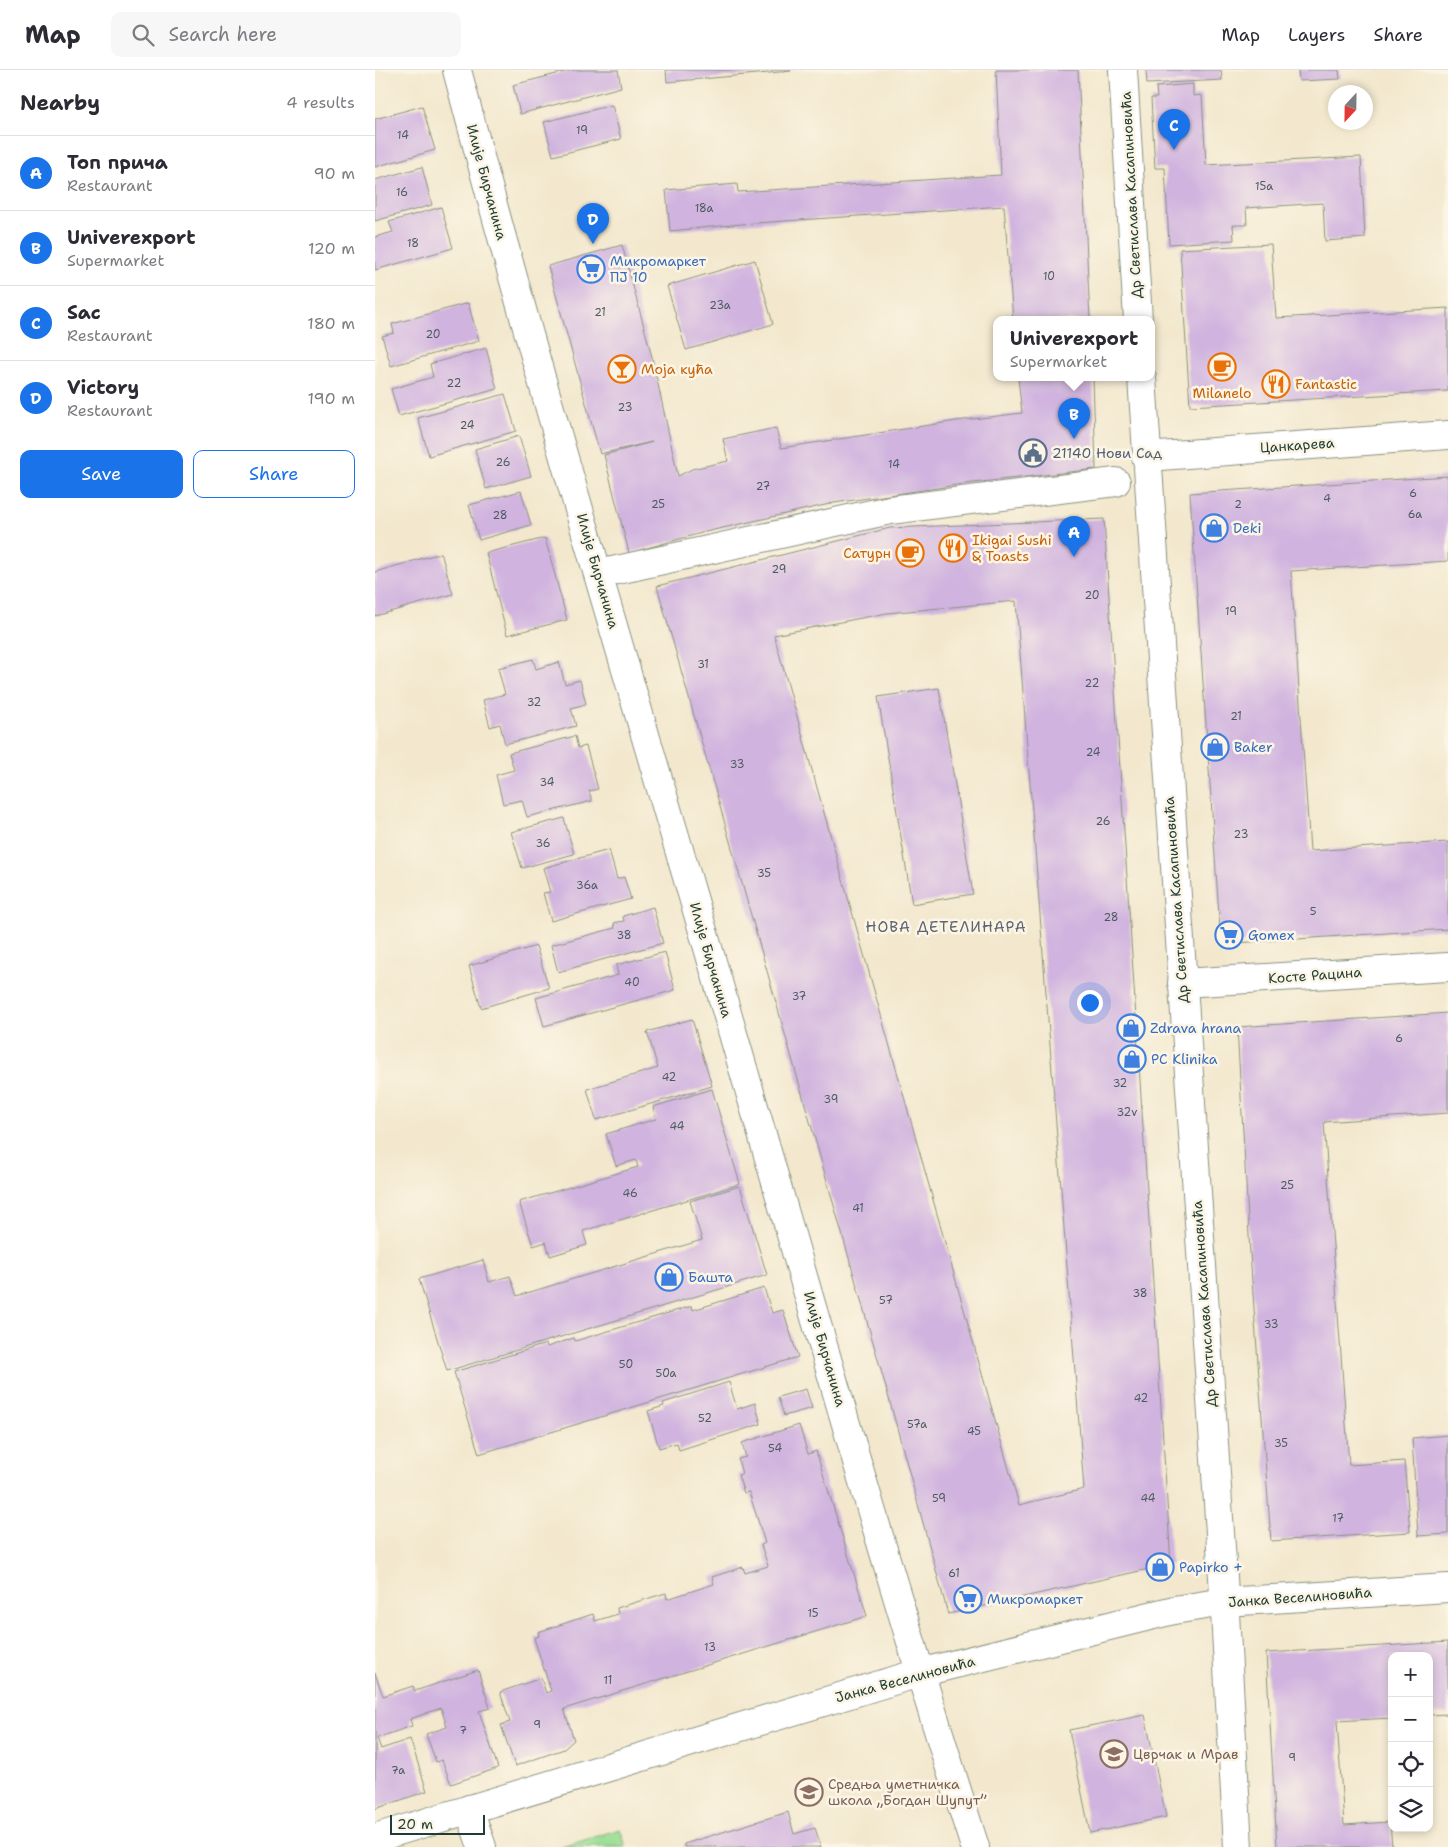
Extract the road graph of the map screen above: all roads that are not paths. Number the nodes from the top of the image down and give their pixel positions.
1 (457, 70) edge
2 (1123, 70) edge
3 (1138, 316) edge
4 (1142, 381) edge
5 (1448, 434) edge
6 (1146, 457) junction
7 (1116, 482) dead end
8 (599, 574) junction
9 (1448, 967) edge
10 (1182, 983) junction
11 (1448, 1588) edge
12 (1224, 1602) junction
13 (919, 1673) junction
14 (469, 1809) junction
15 (375, 1838) edge
16 (482, 1847) edge
17 (975, 1847) edge
18 (1238, 1847) edge

1 - 8 street, Илије Бирчанина
2 - 3 street, Др Светислава Касапиновића
4 - 6 street, Др Светислава Касапиновића
5 - 6 street, Цанкарева
6 - 10 street, Др Светислава Касапиновића
7 - 8 street
8 - 13 street, Илије Бирчанина
9 - 10 street, Косте Рацина
10 - 12 street, Др Светислава Касапиновића
11 - 12 street, Јанка Веселиновића
12 - 13 street, Јанка Веселиновића
12 - 18 street, Др Светислава Касапиновића
13 - 14 street, Јанка Веселиновића
13 - 17 street, Илије Бирчанина
14 - 15 street, Јанка Веселиновића
14 - 16 street

